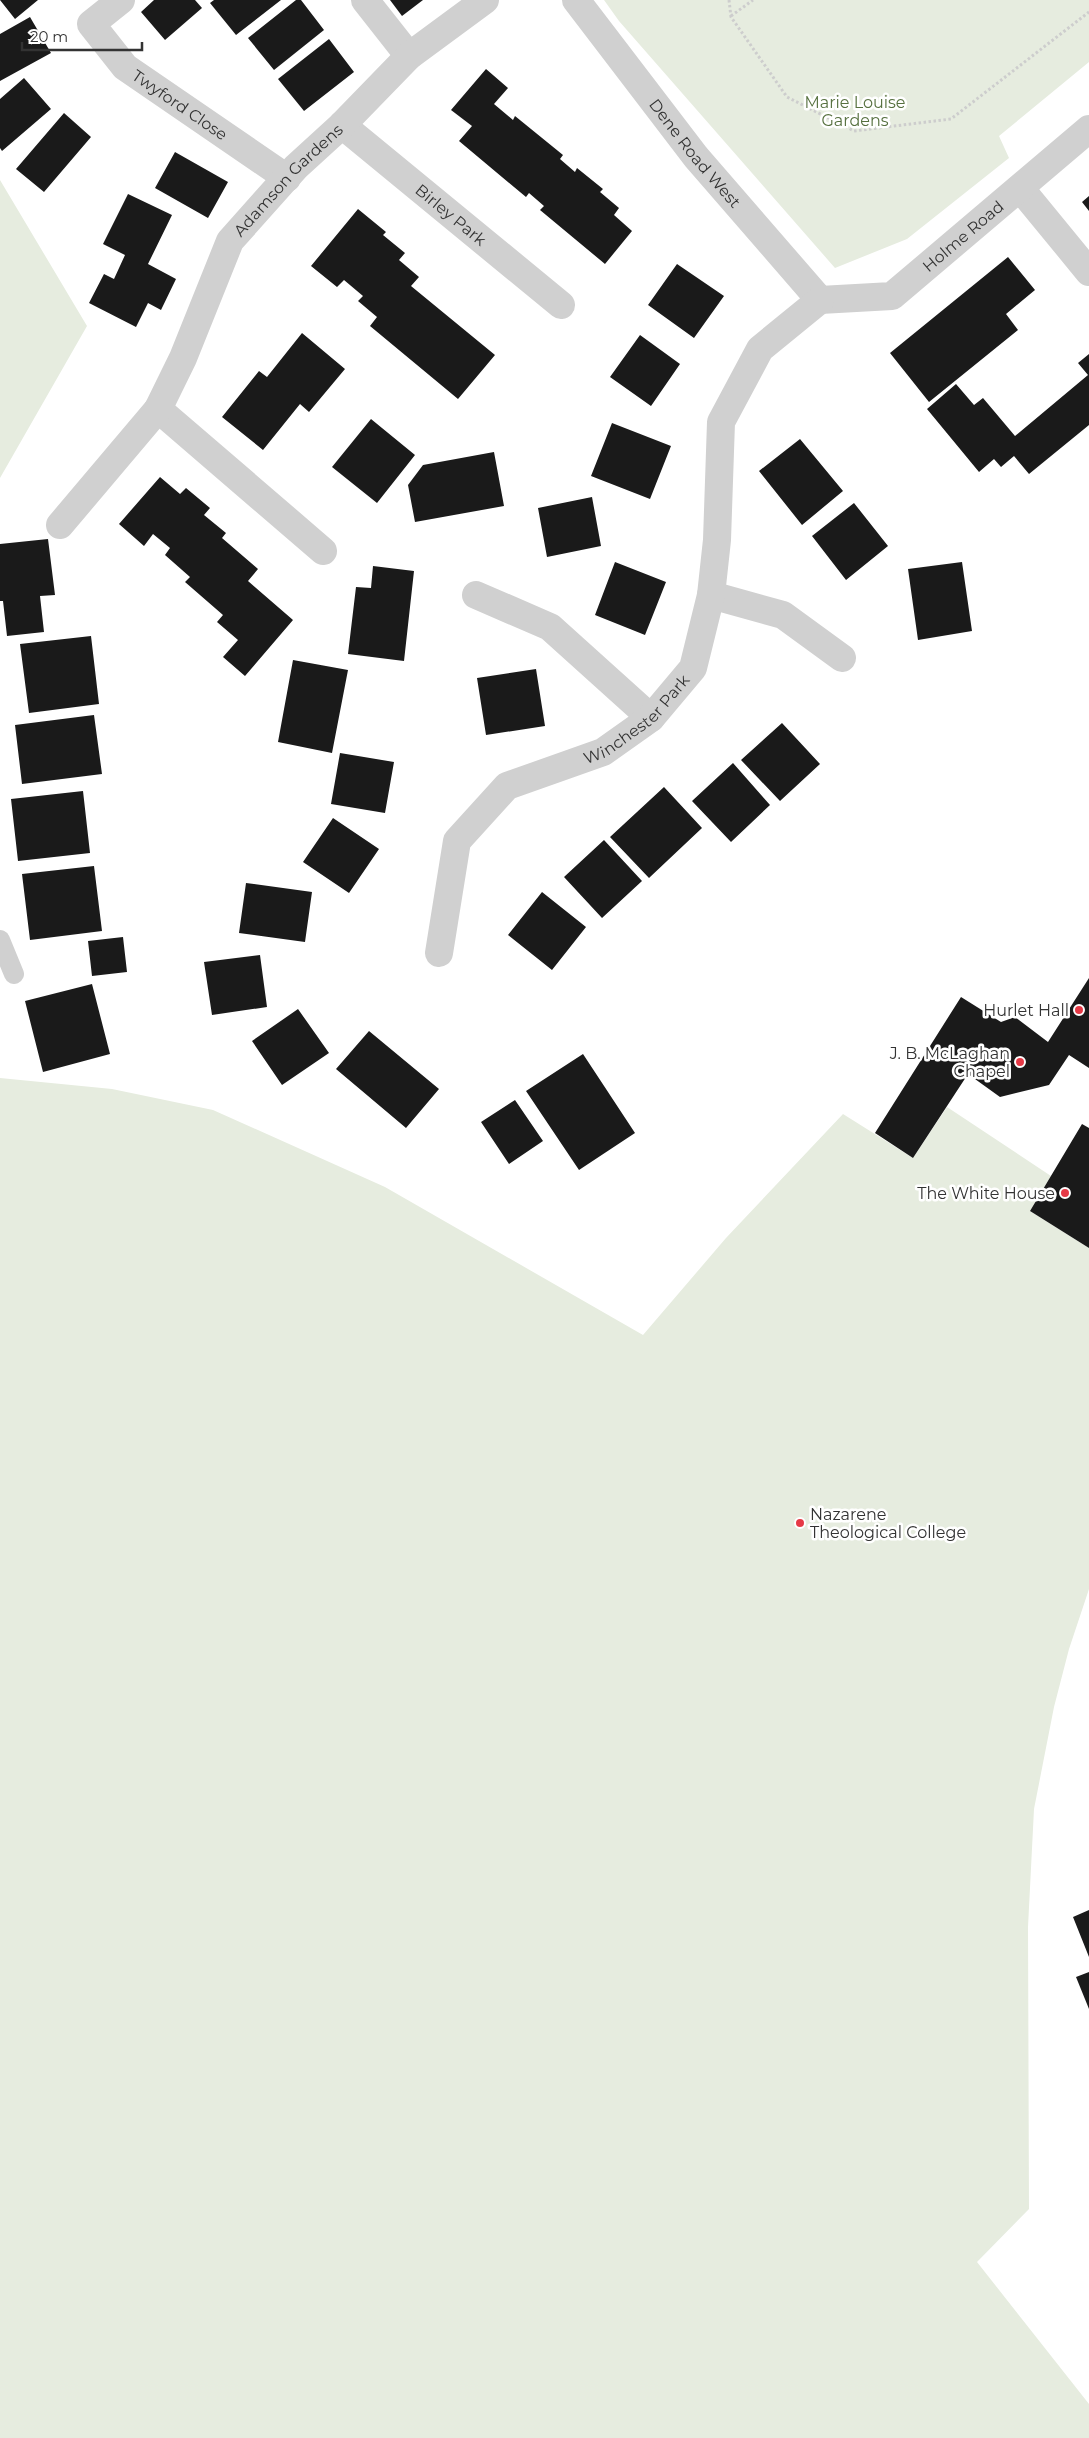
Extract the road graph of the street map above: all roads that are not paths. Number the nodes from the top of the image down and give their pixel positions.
1 (121, 0) edge
2 (365, 0) edge
3 (485, 0) edge
4 (576, 0) edge
5 (409, 56) junction
6 (342, 125) junction
7 (1089, 129) edge
8 (287, 178) junction
9 (1020, 188) junction
10 (1089, 272) edge
11 (820, 300) junction
12 (561, 305) dead end
13 (158, 409) junction
14 (60, 525) dead end
15 (323, 551) dead end
16 (476, 595) dead end
17 (710, 596) junction
18 (842, 658) dead end
19 (652, 718) junction
20 (0, 940) edge
21 (440, 953) dead end
22 (14, 974) dead end

1 - 8 street, Twyford Close
2 - 5 street
3 - 5 street, Adamson Gardens
4 - 11 street, Dene Road West
5 - 6 street, Adamson Gardens
6 - 8 street, Adamson Gardens
6 - 12 street, Birley Park
7 - 9 street, Holme Road
8 - 13 street, Adamson Gardens
9 - 10 street
9 - 11 street, Holme Road
11 - 17 street, Winchester Park
13 - 14 street, Adamson Gardens
13 - 15 street
16 - 19 street
17 - 18 street
17 - 19 street, Winchester Park
19 - 21 street, Winchester Park
20 - 22 lane

